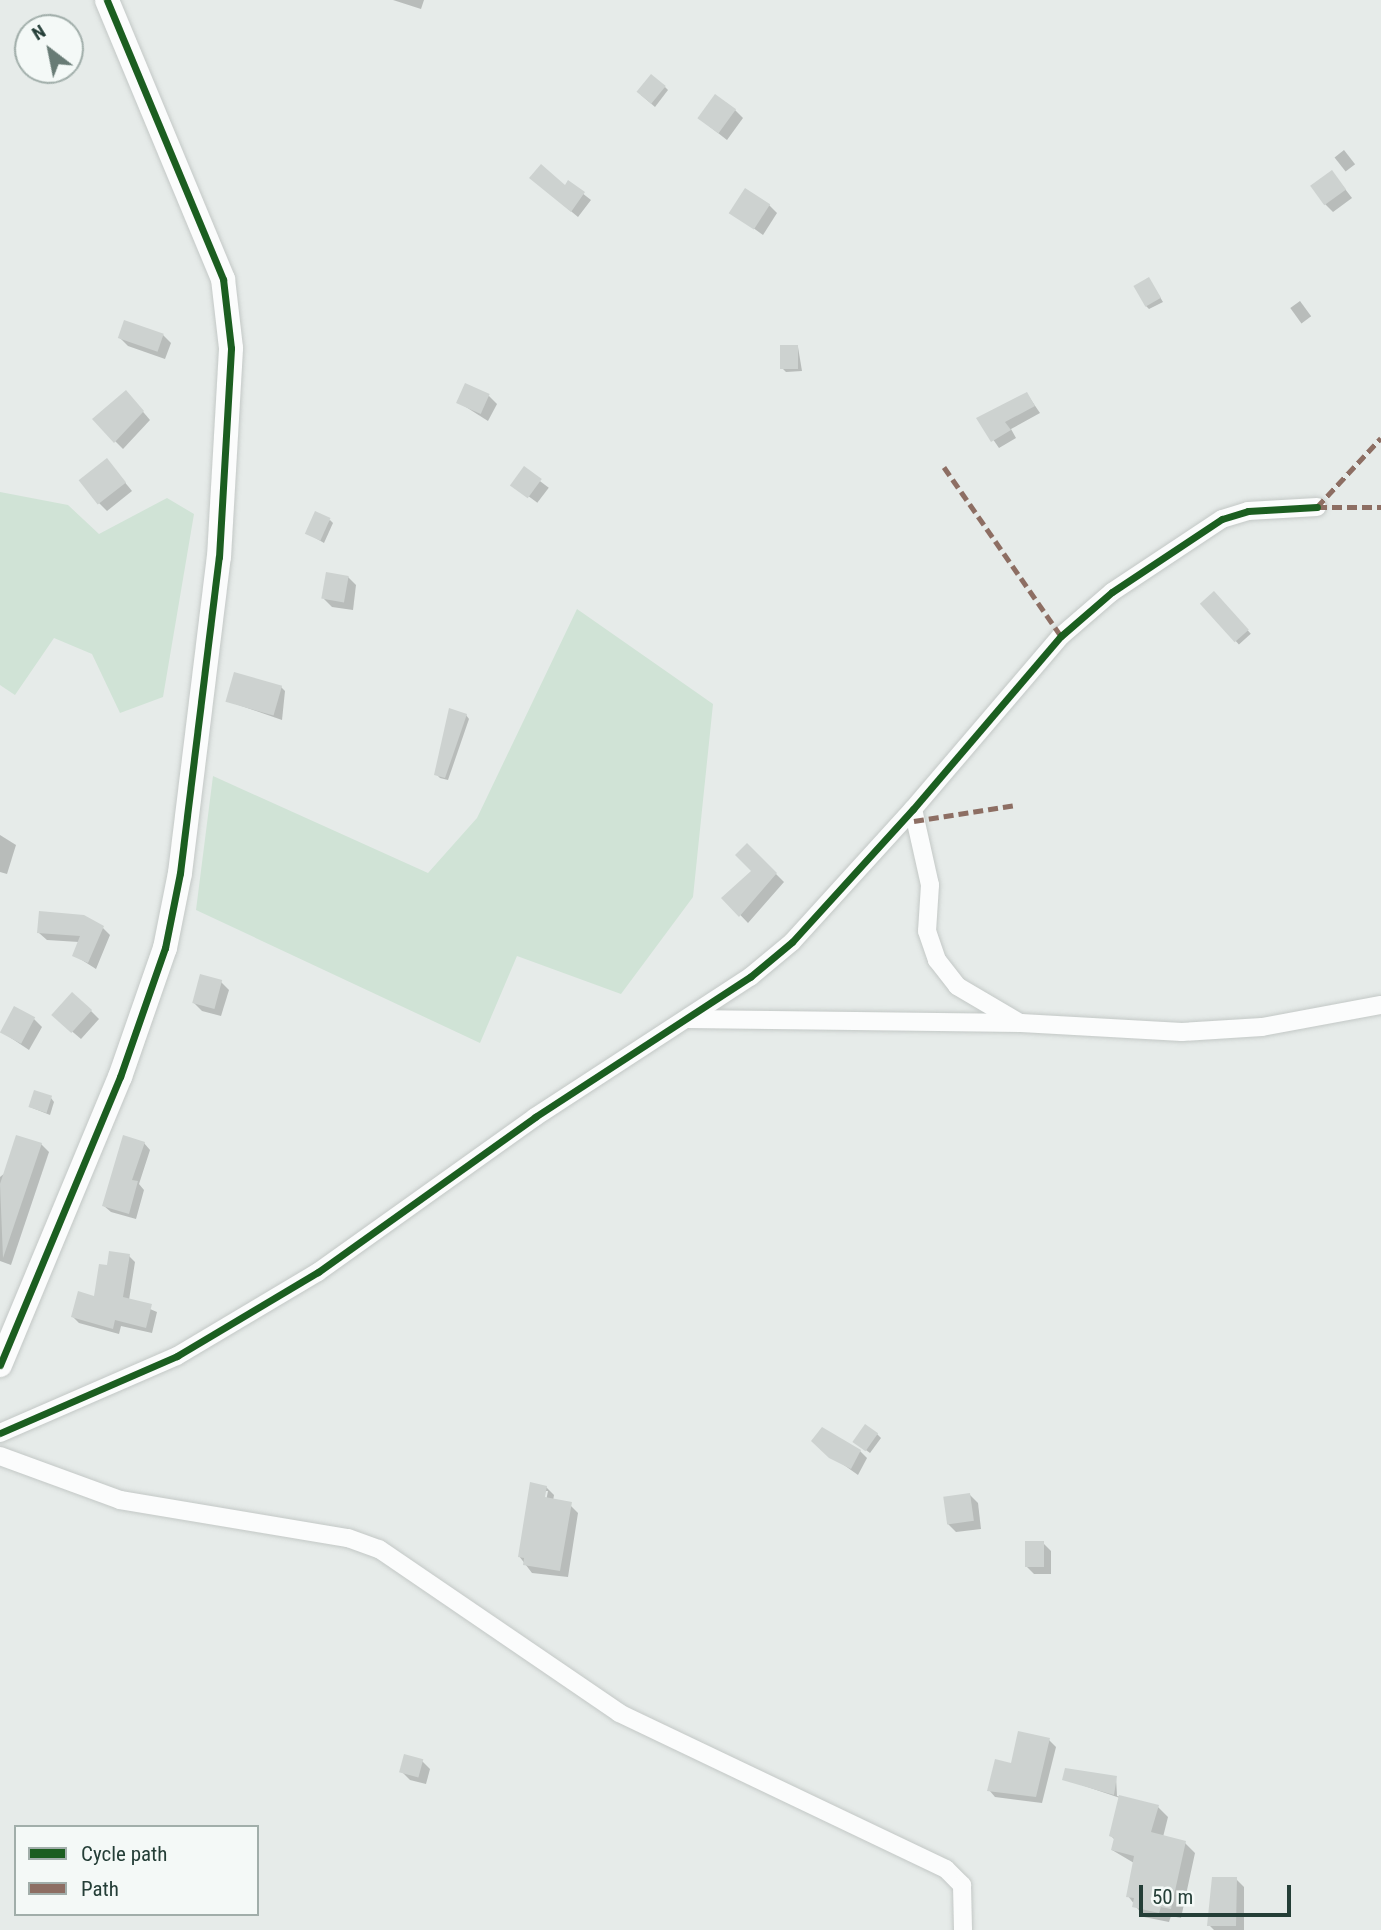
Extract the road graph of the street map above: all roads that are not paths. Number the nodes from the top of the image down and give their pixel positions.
1 (107, 0) edge
2 (1317, 507) dead end
3 (913, 809) junction
4 (1381, 1005) edge
5 (688, 1019) junction
6 (1021, 1023) junction
7 (1, 1359) edge
8 (0, 1433) edge
9 (0, 1456) edge
10 (963, 1930) edge

1 - 7 street
2 - 3 street
3 - 5 street
3 - 6 street
4 - 6 street
5 - 6 street
5 - 8 street
9 - 10 street

